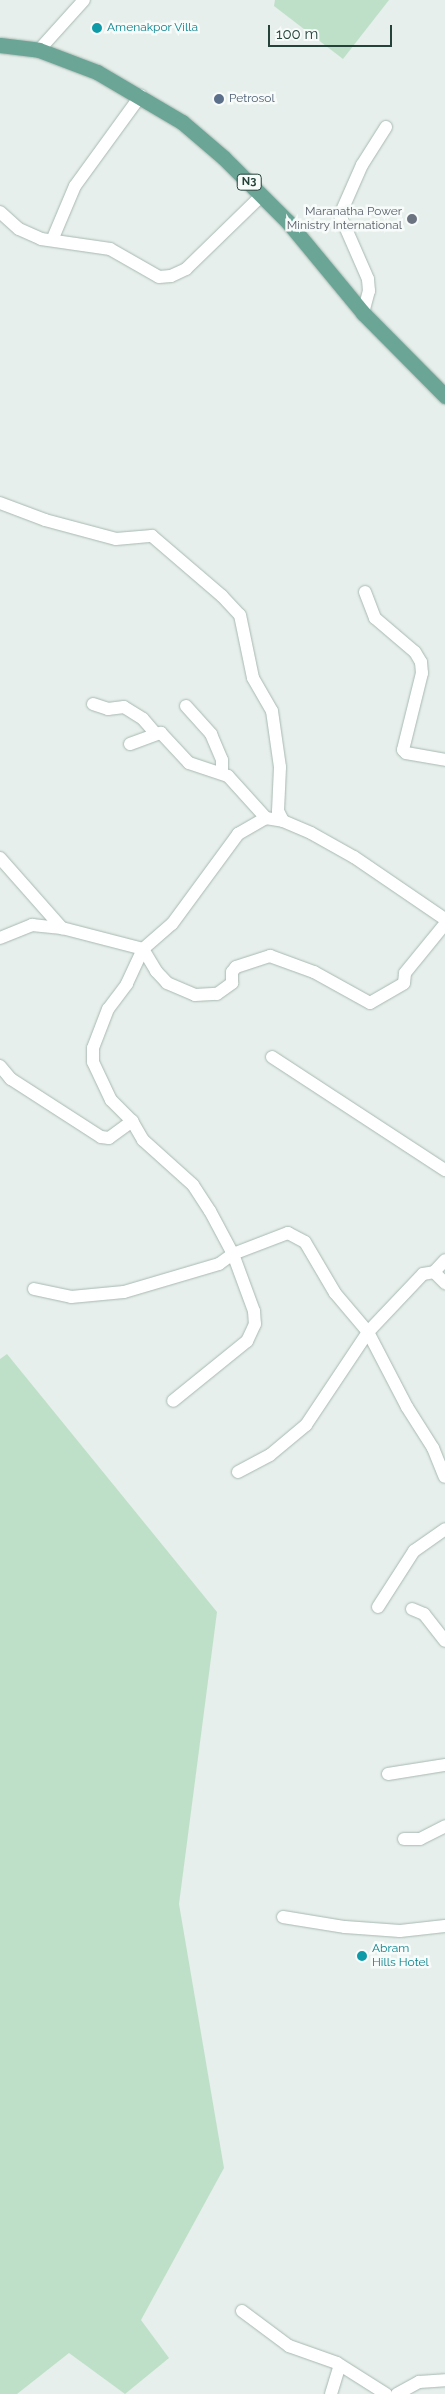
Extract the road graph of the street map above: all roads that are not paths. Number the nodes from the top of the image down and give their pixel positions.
1 (84, 0) edge
2 (0, 44) edge
3 (39, 50) junction
4 (141, 95) junction
5 (386, 127) dead end
6 (262, 195) junction
7 (0, 212) edge
8 (53, 238) junction
9 (363, 313) junction
10 (445, 396) edge
11 (0, 503) edge
12 (365, 592) dead end
13 (93, 704) dead end
14 (186, 706) dead end
15 (155, 733) junction
16 (130, 744) dead end
17 (445, 760) edge
18 (222, 773) junction
19 (266, 818) junction
20 (283, 821) junction
21 (0, 858) edge
22 (445, 919) edge
23 (445, 924) edge
24 (62, 928) junction
25 (0, 938) edge
26 (143, 949) junction
27 (272, 1058) dead end
28 (0, 1066) edge
29 (132, 1122) junction
30 (445, 1170) edge
31 (233, 1254) junction
32 (445, 1260) edge
33 (434, 1272) junction
34 (445, 1283) edge
35 (34, 1289) dead end
36 (368, 1332) junction
37 (173, 1401) dead end
38 (238, 1472) dead end
39 (445, 1477) edge
40 (445, 1530) edge
41 (378, 1606) dead end
42 (412, 1609) dead end
43 (445, 1641) edge
44 (445, 1765) edge
45 (388, 1774) dead end
46 (445, 1826) edge
47 (404, 1839) dead end
48 (283, 1917) dead end
49 (445, 1926) edge
50 (242, 2310) dead end
51 (340, 2365) junction
52 (445, 2380) edge
53 (331, 2394) edge
54 (386, 2394) edge
55 (397, 2394) edge

1 - 3 street
2 - 3 main road, N3
3 - 4 main road, N3
4 - 6 main road, N3
4 - 8 street
5 - 9 street
6 - 8 street
6 - 9 main road, N3
7 - 8 street
9 - 10 main road, N3
11 - 20 street
12 - 17 street
13 - 15 street
14 - 18 street
15 - 16 street
15 - 18 street
18 - 19 street
19 - 20 street
19 - 26 street
20 - 22 street
21 - 24 street
23 - 26 street
24 - 25 street
24 - 26 street
26 - 29 street
27 - 30 street
28 - 29 street
29 - 31 street
31 - 35 street
31 - 36 street
31 - 37 street
32 - 33 street
33 - 34 street
33 - 36 street
36 - 38 street
36 - 39 street
40 - 41 street
42 - 43 street
44 - 45 street
46 - 47 street
48 - 49 street
50 - 51 street
51 - 53 street
51 - 54 street
52 - 55 street

